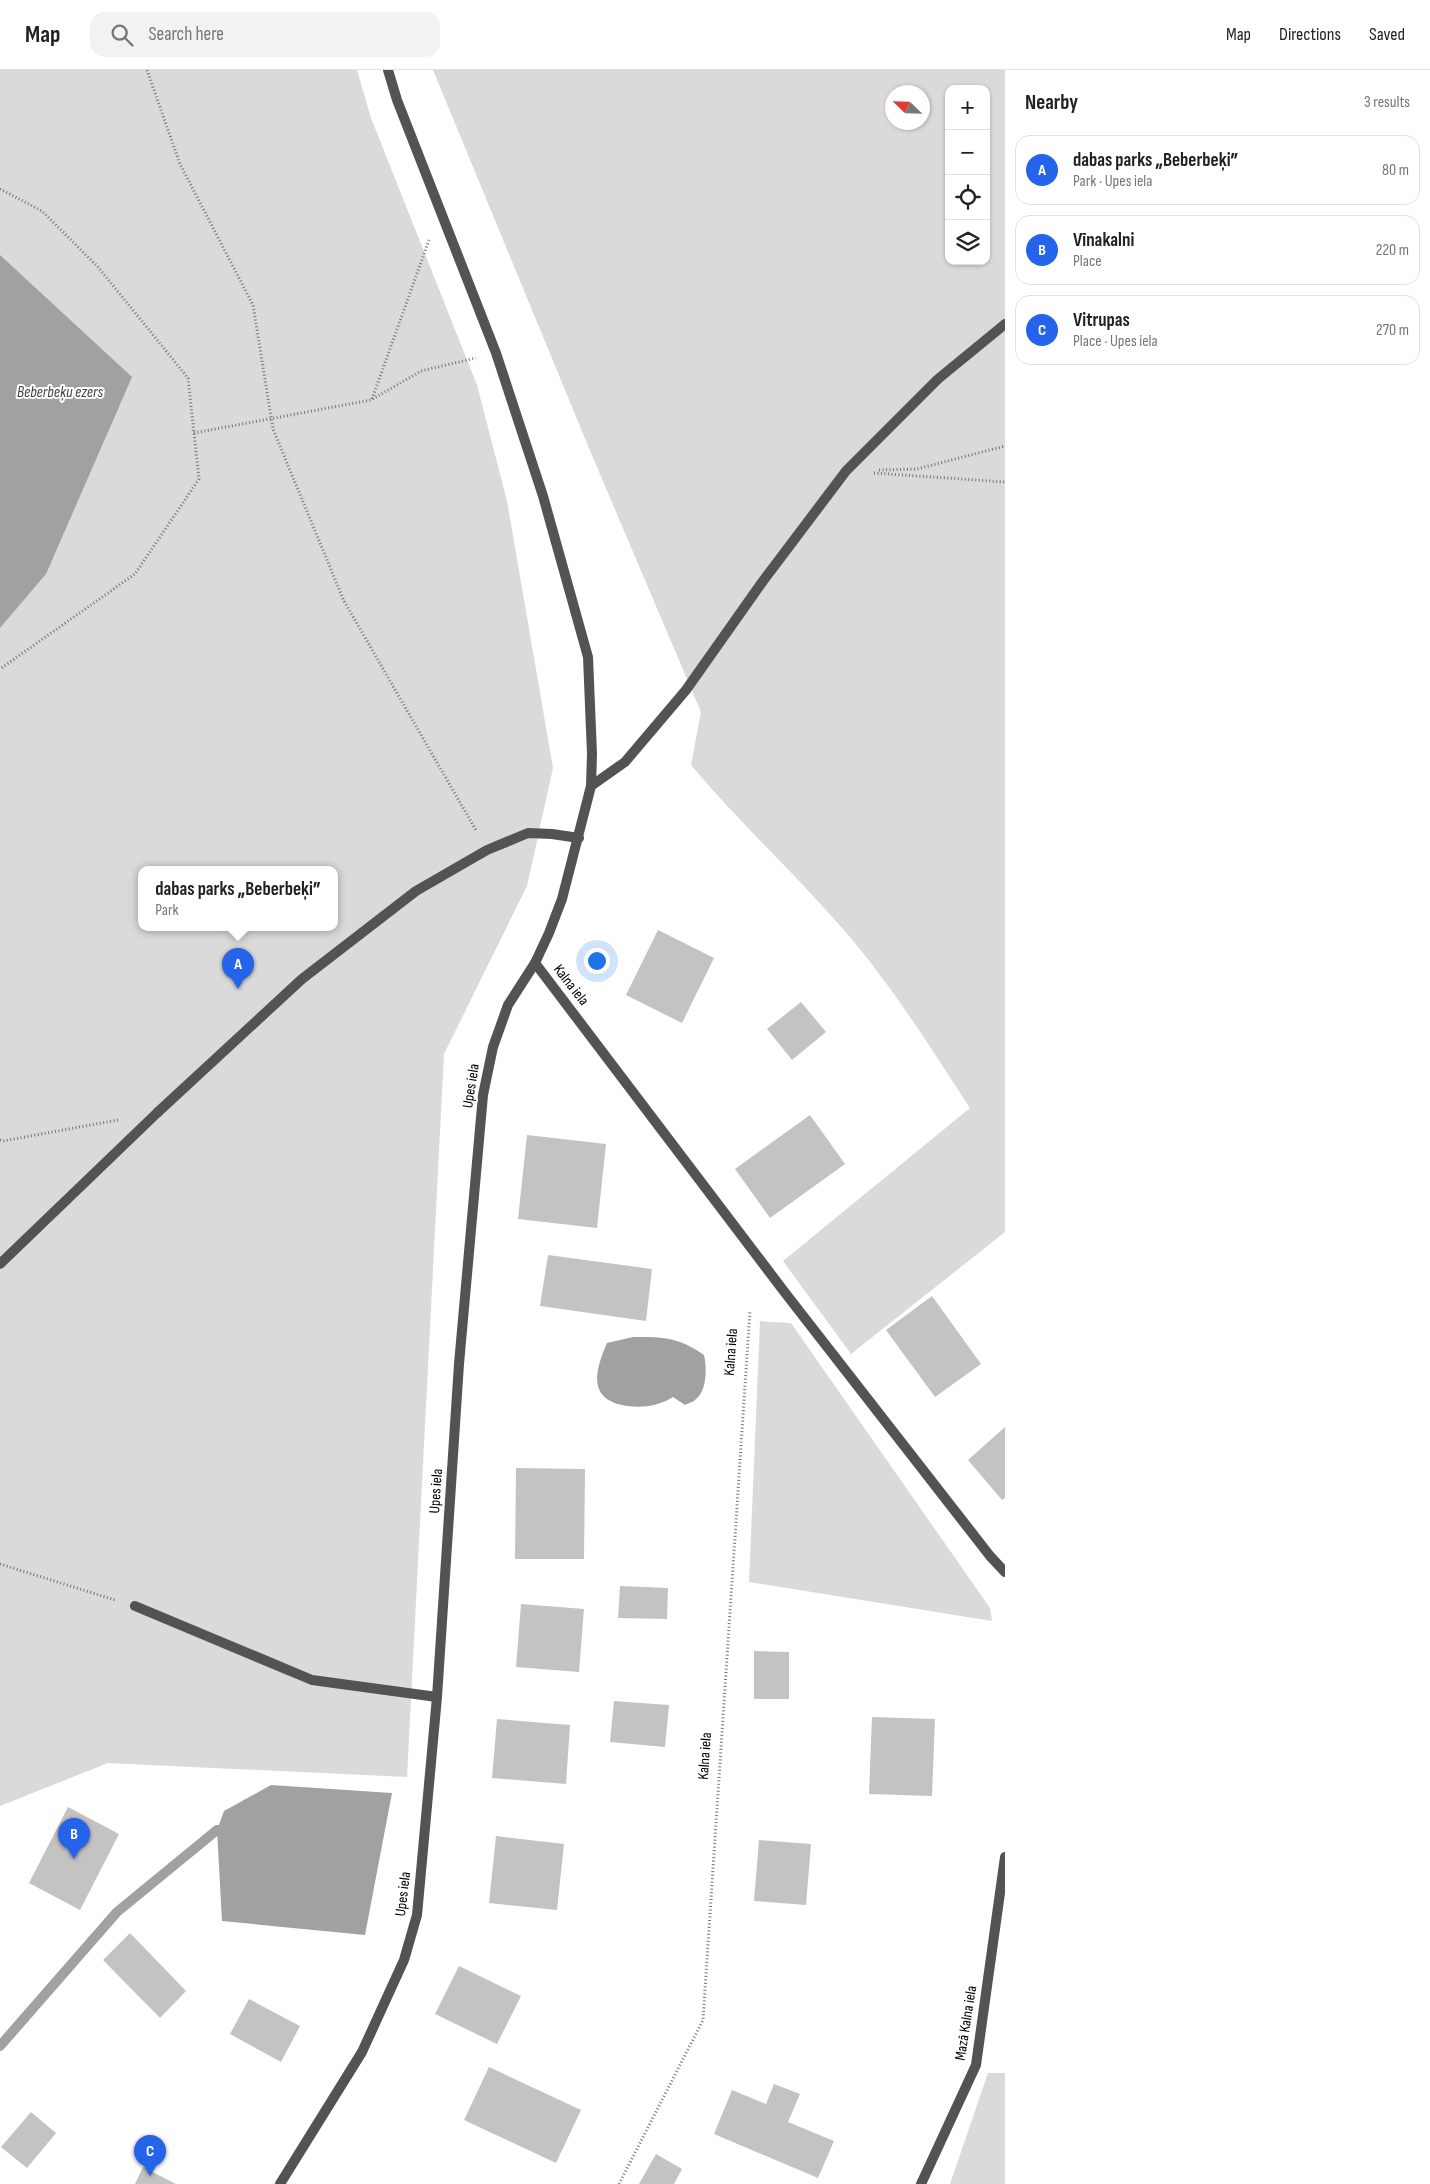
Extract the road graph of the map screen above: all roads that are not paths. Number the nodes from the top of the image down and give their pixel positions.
1 (388, 70) edge
2 (1005, 324) edge
3 (591, 786) junction
4 (579, 838) junction
5 (534, 963) junction
6 (0, 1264) edge
7 (1005, 1572) edge
8 (135, 1606) road end
9 (437, 1697) junction
10 (1005, 1857) edge
11 (280, 2184) edge
12 (921, 2184) edge

1 - 3 street, Upes iela
2 - 3 street
3 - 4 street, Upes iela
4 - 5 street, Upes iela
4 - 6 street
5 - 7 street, Kalna iela
5 - 9 street, Upes iela
8 - 9 street
9 - 11 street, Upes iela
10 - 12 street, Mazā Kalna iela

